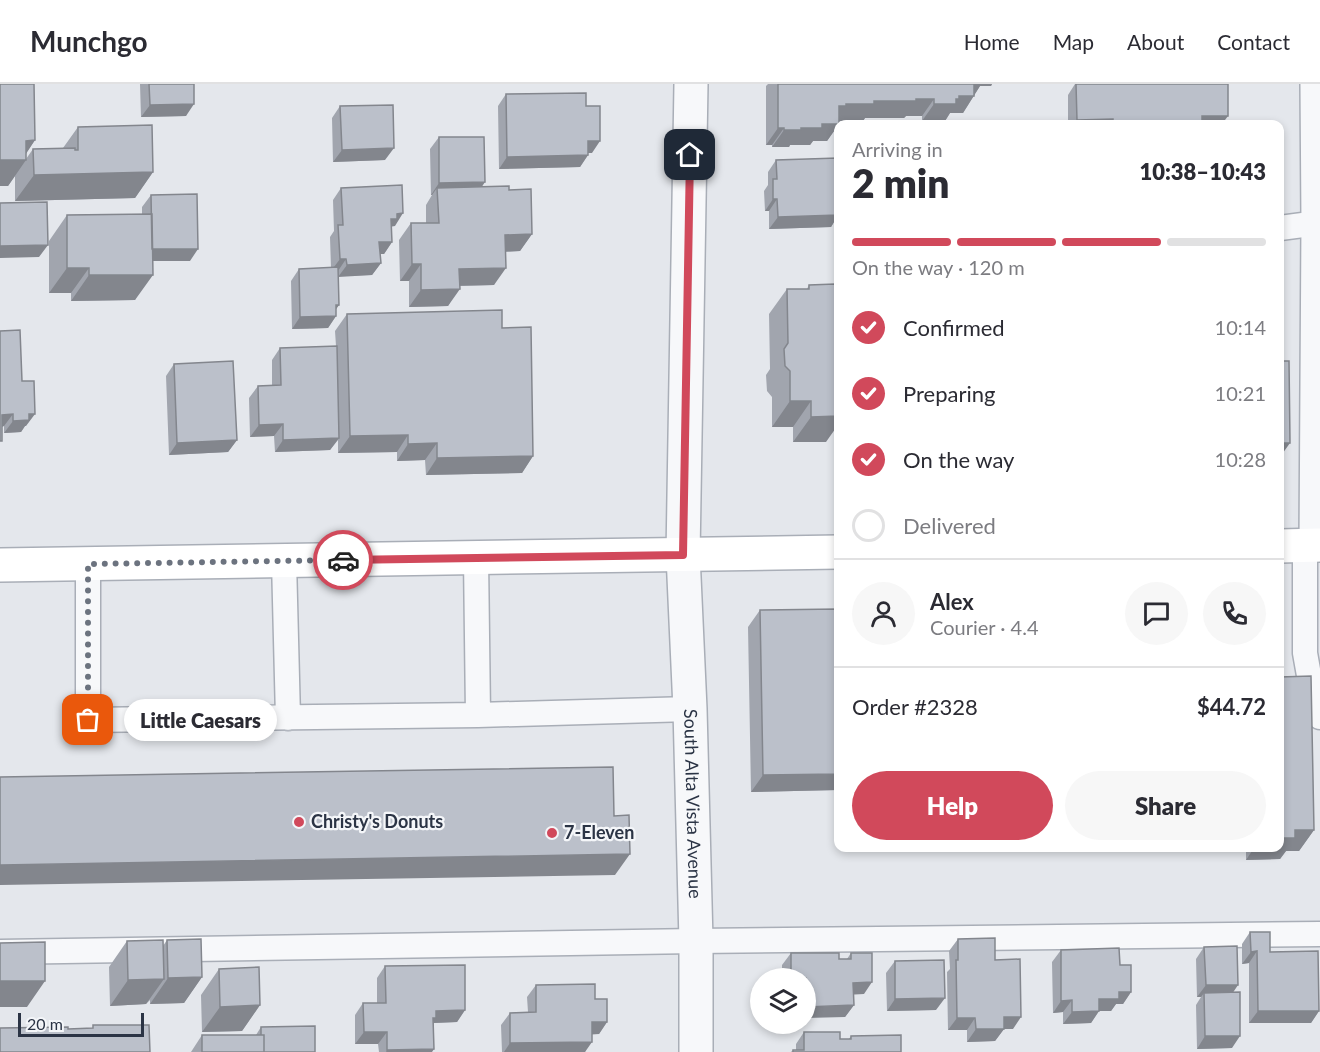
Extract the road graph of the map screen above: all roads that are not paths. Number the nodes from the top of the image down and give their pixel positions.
1 (691, 84) edge
2 (1317, 84) edge
3 (1319, 182) edge
4 (1317, 224) junction
5 (1284, 228) edge
6 (1305, 546) edge
7 (834, 552) edge
8 (683, 555) junction
9 (476, 558) junction
10 (284, 561) junction
11 (88, 564) junction
12 (0, 565) edge
13 (690, 709) junction
14 (478, 715) junction
15 (288, 717) junction
16 (1320, 717) edge
17 (1320, 934) edge
18 (696, 941) junction
19 (0, 952) edge
20 (696, 1052) edge

1 - 8 street, South Alta Vista Avenue
2 - 3 street
3 - 4 street
4 - 5 lane
4 - 6 street
6 - 16 lane
7 - 8 main road
8 - 9 main road
8 - 13 street, South Alta Vista Avenue
9 - 10 main road
9 - 14 lane
10 - 11 main road
10 - 15 lane
11 - 12 main road
11 - 15 lane
13 - 14 lane
13 - 18 street, South Alta Vista Avenue
14 - 15 lane
17 - 18 lane
18 - 19 lane
18 - 20 street, South Alta Vista Avenue

